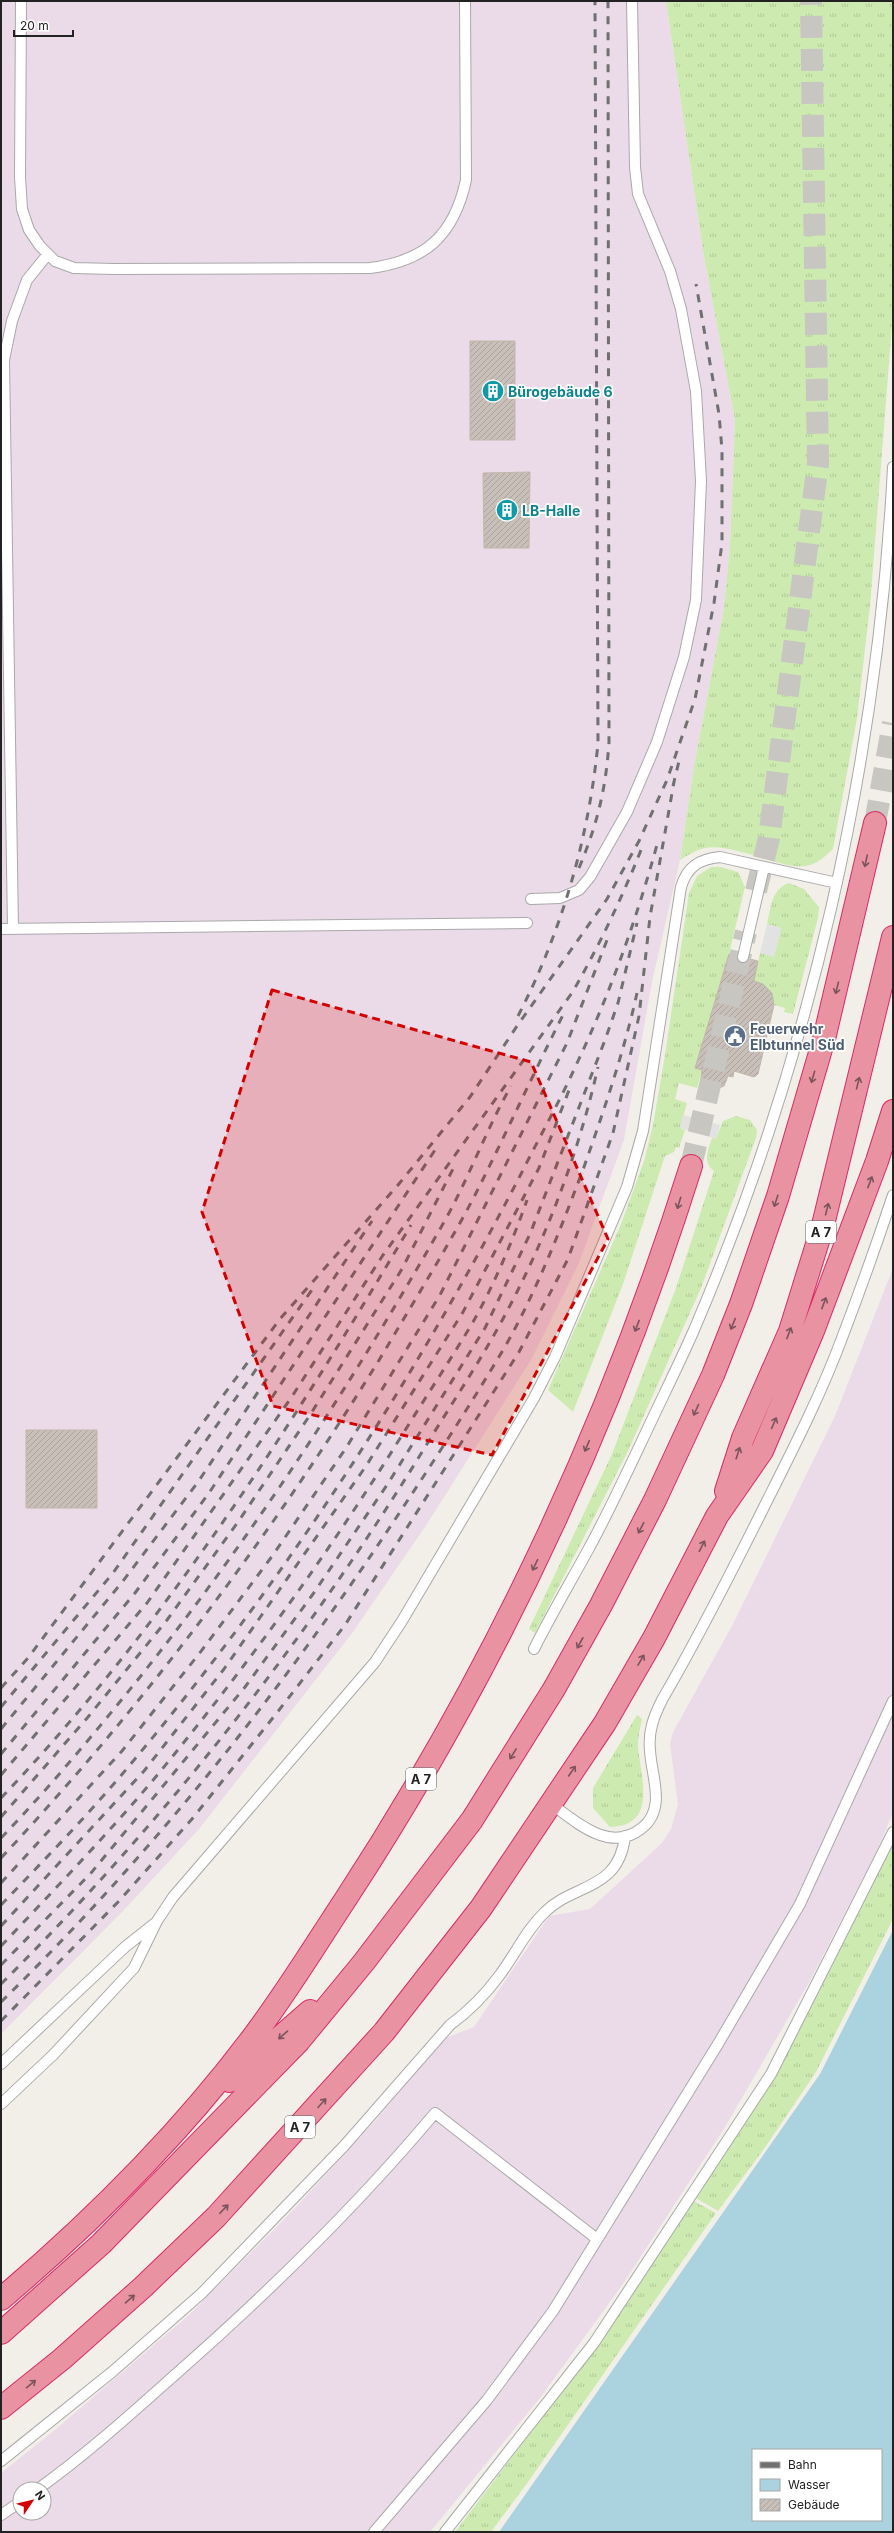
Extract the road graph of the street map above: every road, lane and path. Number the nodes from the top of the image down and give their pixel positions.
1 (21, 1) edge
2 (465, 1) edge
3 (632, 1) edge
4 (48, 254) junction
5 (893, 467) edge
6 (875, 823) tunnel mouth
7 (764, 867) junction
8 (837, 883) junction
9 (531, 899) dead end
10 (527, 923) dead end
11 (13, 928) junction
12 (1, 929) edge
13 (893, 937) edge
14 (743, 957) dead end
15 (893, 1111) edge
16 (690, 1166) tunnel mouth
17 (893, 1195) edge
18 (717, 1516) junction
19 (534, 1649) dead end
20 (893, 1701) edge
21 (550, 1803) junction
22 (893, 1832) edge
23 (625, 1836) junction
24 (157, 1921) junction
25 (364, 1962) junction
26 (1, 2064) edge
27 (1, 2104) edge
28 (181, 2124) junction
29 (597, 2239) junction
30 (1, 2299) edge
31 (1, 2333) edge
32 (1, 2408) edge
33 (1, 2461) edge
34 (49, 2481) edge
35 (12, 2507) edge
36 (1, 2515) edge
37 (374, 2532) edge
38 (445, 2532) edge

1 - 4 lane
2 - 4 lane
3 - 9 lane
4 - 11 lane
5 - 8 lane
6 -> 25 highway, A 7
7 - 8 lane
7 - 14 lane
7 - 24 lane
8 - 19 lane
10 - 11 lane
11 - 12 lane
18 -> 13 highway, A 7
18 -> 15 highway, A 7
16 -> 28 highway, A 7
17 - 23 lane
21 -> 18 highway, A 7
20 - 29 lane
21 - 23 lane
32 -> 21 highway, A 7
22 - 38 lane
23 - 33 lane
24 - 26 lane
24 - 27 lane
25 -> 28 highway, A 7
25 - 31 highway, A 7
28 - 30 highway, A 7
29 - 34 lane
29 - 37 lane
35 - 36 lane

